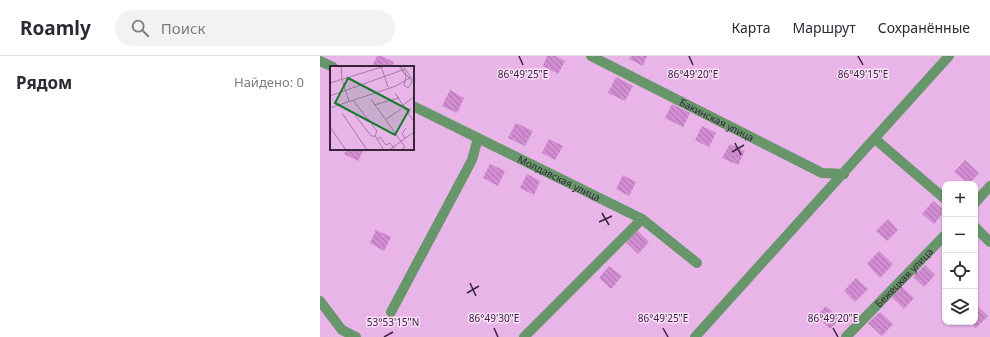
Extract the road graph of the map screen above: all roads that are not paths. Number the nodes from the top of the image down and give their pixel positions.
1 (592, 56) edge
2 (949, 56) edge
3 (320, 61) edge
4 (331, 66) edge
5 (414, 106) edge
6 (478, 138) junction
7 (875, 139) junction
8 (844, 174) junction
9 (990, 186) edge
10 (942, 196) edge
11 (978, 200) edge
12 (642, 219) junction
13 (978, 230) edge
14 (942, 238) edge
15 (990, 242) edge
16 (697, 263) dead end
17 (320, 301) edge
18 (391, 312) dead end
19 (340, 333) edge
20 (356, 337) edge
21 (524, 337) edge
22 (696, 337) edge
23 (846, 337) edge

1 - 8 street, Бакинская улица
2 - 7 street
3 - 4 street
5 - 6 street, Молдавская улица
6 - 12 street, Молдавская улица
6 - 18 street
7 - 8 street
7 - 10 street
8 - 22 street
9 - 11 street
12 - 16 street, Молдавская улица
12 - 21 street
13 - 15 street
14 - 23 street, Бежецкая улица
17 - 19 street
19 - 20 street

